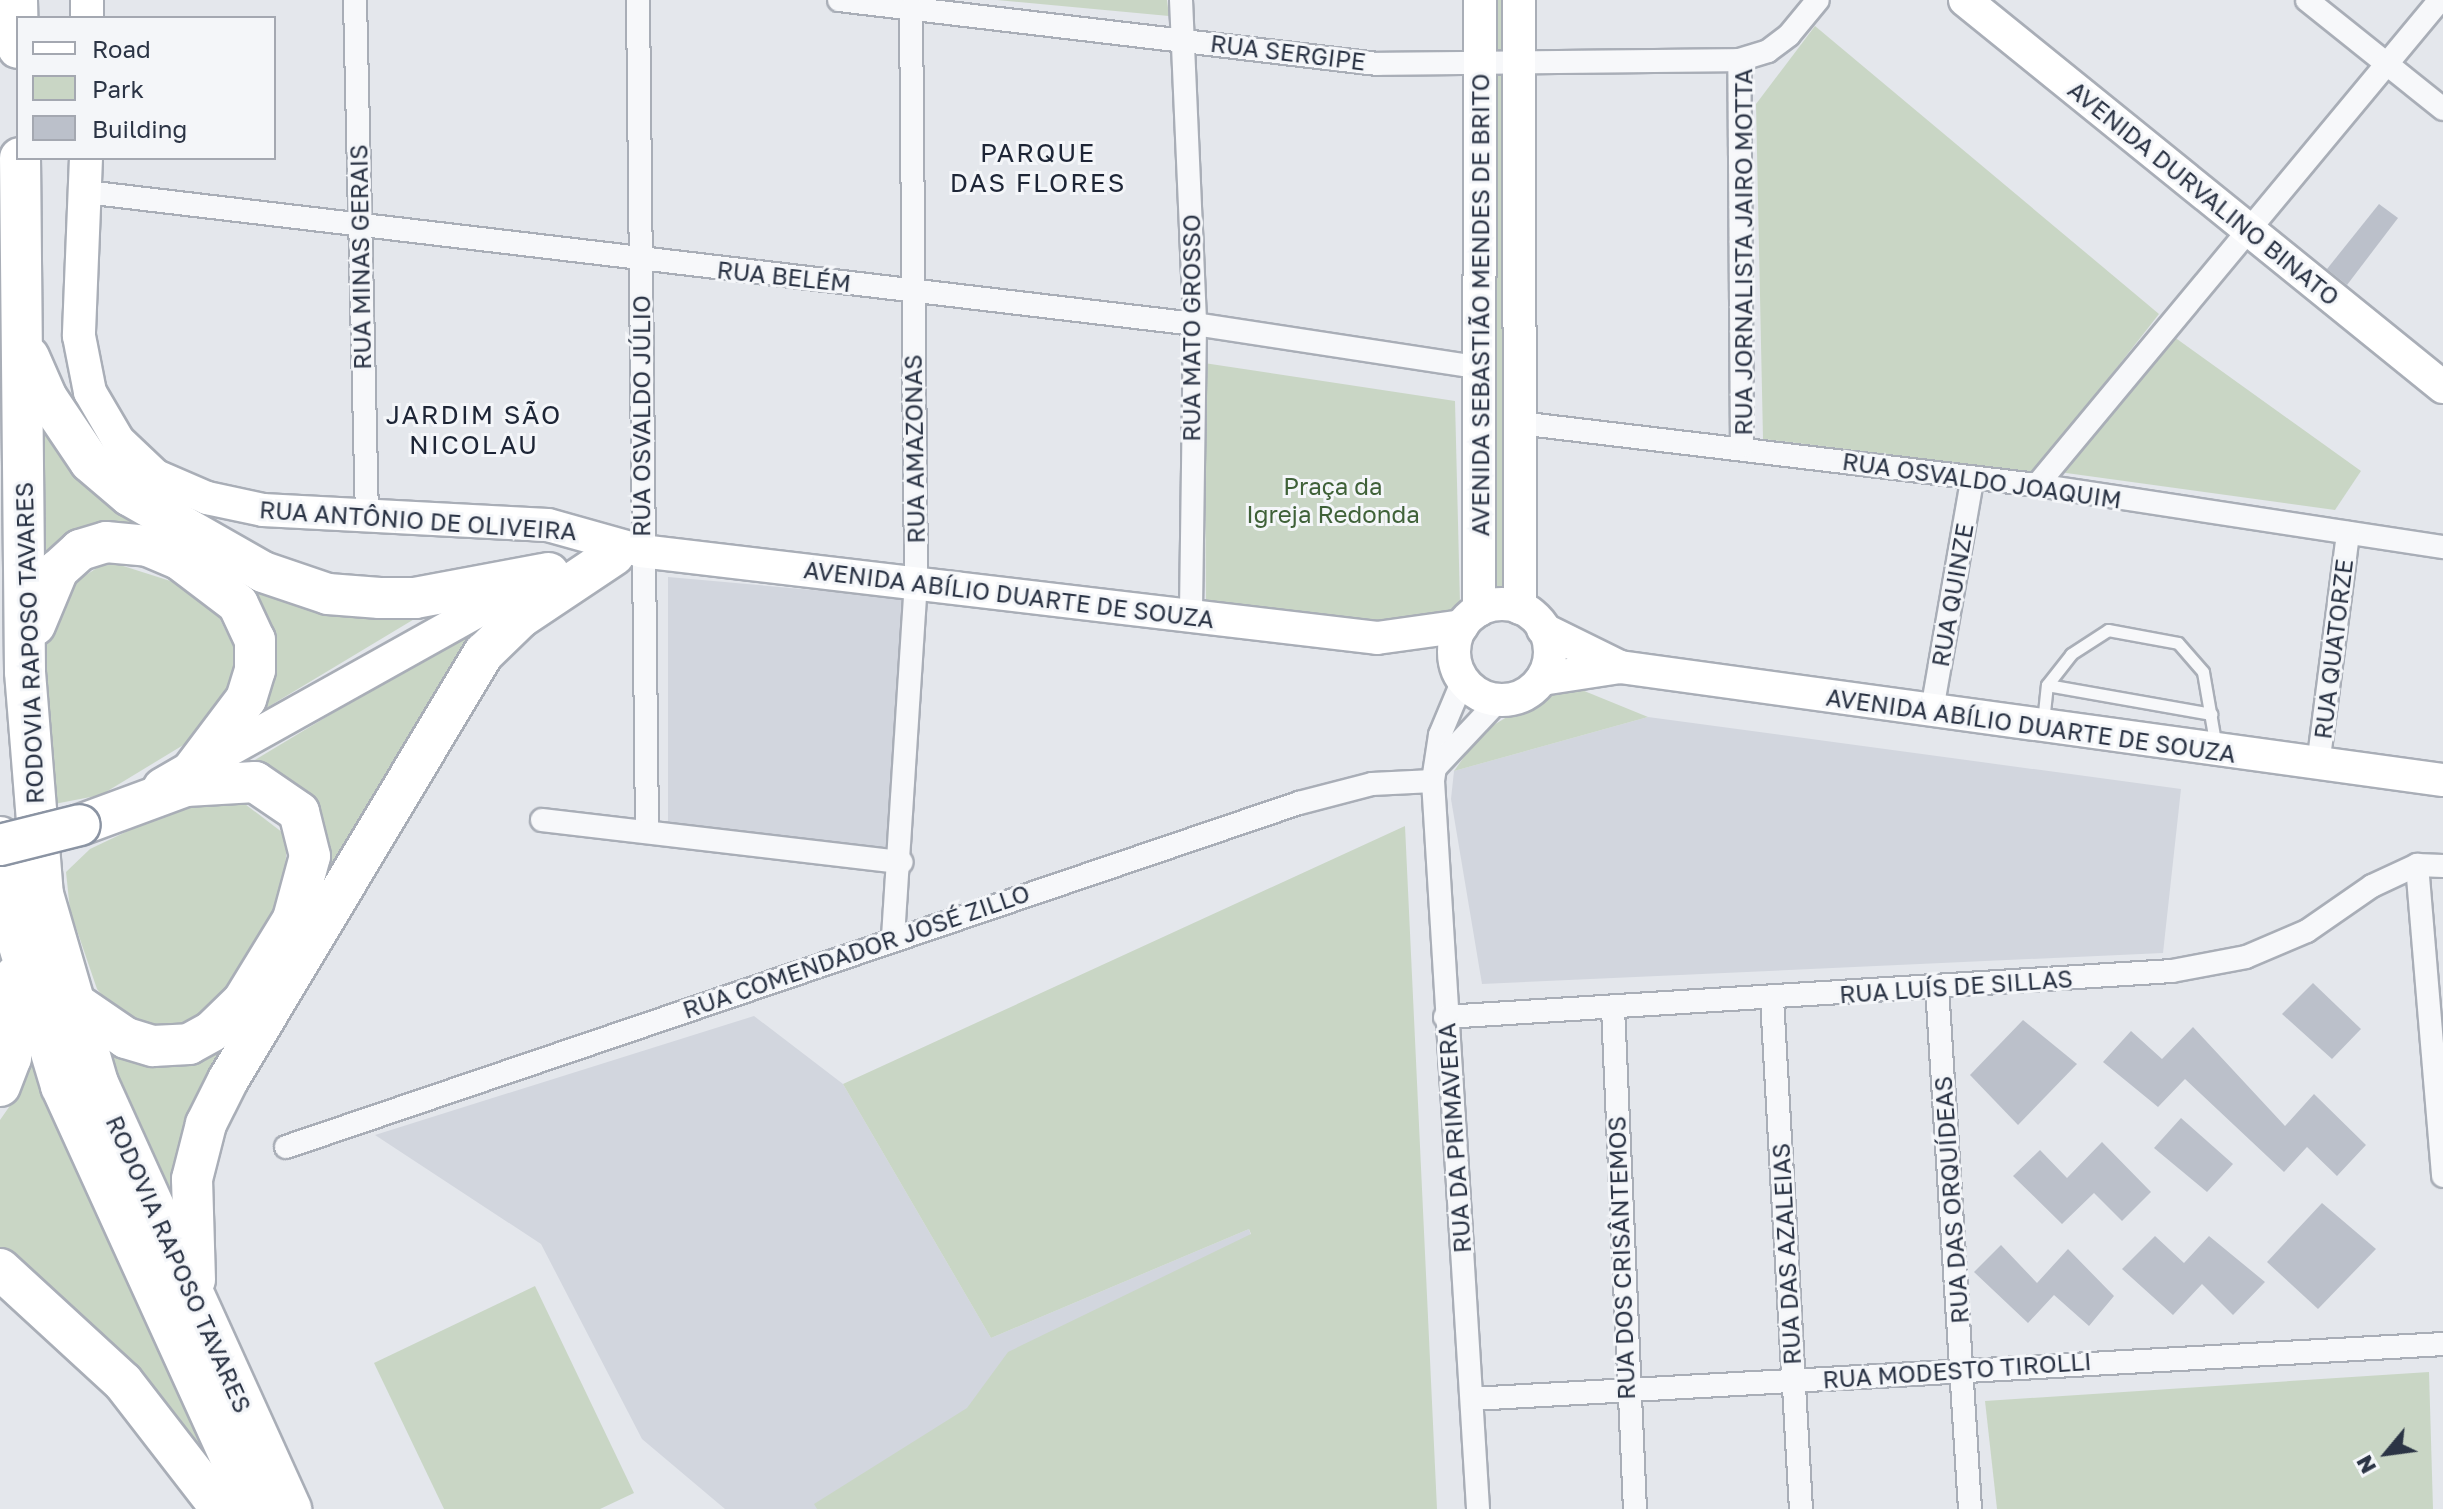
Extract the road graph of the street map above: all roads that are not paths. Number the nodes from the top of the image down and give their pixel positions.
1 (355, 0) edge
2 (638, 0) edge
3 (839, 0) edge
4 (1181, 0) edge
5 (1480, 0) edge
6 (1519, 0) edge
7 (1818, 0) edge
8 (1965, 0) edge
9 (2307, 0) edge
10 (2440, 0) edge
11 (911, 8) junction
12 (1184, 38) junction
13 (1739, 60) junction
14 (2385, 64) junction
15 (1519, 65) junction
16 (1479, 67) junction
17 (2443, 109) edge
18 (20, 160) edge
19 (86, 160) edge
20 (86, 192) junction
21 (357, 223) junction
22 (2254, 231) junction
23 (642, 261) junction
24 (911, 289) junction
25 (1195, 324) junction
26 (23, 343) junction
27 (1481, 368) junction
28 (2443, 387) edge
29 (1519, 423) junction
30 (1742, 446) junction
31 (1972, 480) junction
32 (2037, 485) junction
33 (367, 515) junction
34 (2348, 533) junction
35 (2443, 547) edge
36 (627, 553) junction
37 (549, 573) junction
38 (916, 581) junction
39 (1191, 617) junction
40 (1470, 618) junction
41 (1532, 618) junction
42 (1377, 638) junction
43 (1620, 667) junction
44 (25, 672) junction
45 (1460, 674) junction
46 (1542, 679) junction
47 (2047, 685) junction
48 (1499, 700) junction
49 (1932, 710) junction
50 (2211, 714) junction
51 (2042, 726) junction
52 (2216, 752) junction
53 (2318, 765) junction
54 (191, 772) junction
55 (1434, 774) junction
56 (2443, 780) edge
57 (150, 796) junction
58 (542, 820) dead end
59 (647, 832) junction
60 (0, 837) edge
61 (0, 845) edge
62 (902, 862) junction
63 (2417, 865) junction
64 (2443, 866) edge
65 (16, 936) junction
66 (893, 937) junction
67 (1937, 987) junction
68 (69, 999) junction
69 (1772, 999) junction
70 (1613, 1008) junction
71 (1445, 1017) junction
72 (0, 1086) edge
73 (286, 1147) dead end
74 (2443, 1176) edge
75 (0, 1269) edge
76 (197, 1308) junction
77 (2443, 1344) edge
78 (1961, 1367) junction
79 (1793, 1381) junction
80 (1625, 1391) junction
81 (1472, 1399) junction
82 (221, 1509) edge
83 (254, 1509) edge
84 (291, 1509) edge
85 (1478, 1509) edge
86 (1635, 1509) edge
87 (1801, 1509) edge
88 (1970, 1509) edge

1 - 21 street, RUA MINAS GERAIS
2 - 23 street, RUA OSVALDO JÚLIO
3 - 11 street, RUA SERGIPE
4 - 12 street, RUA MATO GROSSO
5 - 16 main road, AVENIDA SEBASTIÃO MENDES DE BRITO
6 - 15 main road, AVENIDA SEBASTIÃO MENDES DE BRITO
7 - 13 street, RUA JORNALISTA JAIRO MOTTA
8 - 22 main road, AVENIDA DURVALINO BINATO
9 - 14 street
10 - 14 street
11 - 12 street, RUA SERGIPE
11 - 24 street, RUA AMAZONAS
12 - 16 street, RUA SERGIPE
12 - 25 street, RUA MATO GROSSO
13 - 15 street, RUA SERGIPE
13 - 30 street, RUA JORNALISTA JAIRO MOTTA
14 - 17 street
14 - 22 street
15 - 16 street, RUA SERGIPE
15 - 29 main road, AVENIDA SEBASTIÃO MENDES DE BRITO
16 - 27 main road, AVENIDA SEBASTIÃO MENDES DE BRITO
18 - 26 highway, RODOVIA RAPOSO TAVARES
19 - 20 main road, RUA ANTÔNIO DE OLIVEIRA
20 - 21 street, RUA BELÉM
20 - 33 main road, RUA ANTÔNIO DE OLIVEIRA
21 - 23 street, RUA BELÉM
21 - 33 street, RUA MINAS GERAIS
22 - 28 main road, AVENIDA DURVALINO BINATO
22 - 32 street
23 - 24 street, RUA BELÉM
23 - 36 street, RUA OSVALDO JÚLIO
24 - 25 street, RUA BELÉM
24 - 38 street, RUA AMAZONAS
25 - 27 street, RUA BELÉM
25 - 39 street, RUA MATO GROSSO
26 - 37 highway
26 - 44 highway, RODOVIA RAPOSO TAVARES
27 - 40 main road, AVENIDA SEBASTIÃO MENDES DE BRITO
29 - 30 street, RUA OSVALDO JOAQUIM
29 - 41 main road, AVENIDA SEBASTIÃO MENDES DE BRITO
30 - 31 street, RUA OSVALDO JOAQUIM
31 - 32 street, RUA OSVALDO JOAQUIM
31 - 49 street, RUA QUINZE
32 - 34 street, RUA OSVALDO JOAQUIM
33 - 36 main road, RUA ANTÔNIO DE OLIVEIRA
34 - 35 street, RUA OSVALDO JOAQUIM
34 - 53 street, RUA QUATORZE
36 - 37 main road
36 - 38 main road, AVENIDA ABÍLIO DUARTE DE SOUZA
36 - 59 street, RUA OSVALDO JÚLIO
36 - 76 highway
37 - 54 main road
38 - 39 main road, AVENIDA ABÍLIO DUARTE DE SOUZA
38 - 62 street, RUA AMAZONAS
39 - 42 main road, AVENIDA ABÍLIO DUARTE DE SOUZA
40 - 41 main road
40 - 42 main road, AVENIDA ABÍLIO DUARTE DE SOUZA
40 - 45 main road
41 - 43 main road, AVENIDA ABÍLIO DUARTE DE SOUZA
41 - 46 main road
42 - 45 main road, AVENIDA ABÍLIO DUARTE DE SOUZA
43 - 46 main road, AVENIDA ABÍLIO DUARTE DE SOUZA
43 - 49 main road, AVENIDA ABÍLIO DUARTE DE SOUZA
44 - 54 highway
44 - 68 highway, RODOVIA RAPOSO TAVARES
45 - 48 main road
45 - 55 street, RUA DA PRIMAVERA
46 - 48 main road
47 - 50 lane
47 - 50 lane
47 - 51 lane
48 - 55 street
49 - 51 main road, AVENIDA ABÍLIO DUARTE DE SOUZA
50 - 52 lane
51 - 52 main road, AVENIDA ABÍLIO DUARTE DE SOUZA
52 - 53 main road, AVENIDA ABÍLIO DUARTE DE SOUZA
53 - 56 main road, AVENIDA ABÍLIO DUARTE DE SOUZA
54 - 57 highway
55 - 66 street, RUA COMENDADOR JOSÉ ZILLO
55 - 71 street, RUA DA PRIMAVERA
57 - 61 highway, bridge
57 - 68 highway
58 - 59 street
59 - 62 street
60 - 65 highway, RODOVIA RAPOSO TAVARES
62 - 66 street, RUA AMAZONAS
63 - 64 street, RUA LUÍS DE SILLAS
63 - 67 street, RUA LUÍS DE SILLAS
63 - 74 street
65 - 72 highway
65 - 83 highway, RODOVIA RAPOSO TAVARES
66 - 73 street, RUA COMENDADOR JOSÉ ZILLO
67 - 69 street, RUA LUÍS DE SILLAS
67 - 78 street, RUA DAS ORQUÍDEAS
68 - 76 highway, RODOVIA RAPOSO TAVARES
69 - 70 street, RUA LUÍS DE SILLAS
69 - 79 street, RUA DAS AZALEIAS
70 - 71 street, RUA LUÍS DE SILLAS
70 - 80 street, RUA DOS CRISÂNTEMOS
71 - 81 street, RUA DA PRIMAVERA
75 - 82 highway
76 - 84 highway, RODOVIA RAPOSO TAVARES
77 - 78 street, RUA MODESTO TIROLLI
78 - 79 street, RUA MODESTO TIROLLI
78 - 88 street, RUA DAS ORQUÍDEAS
79 - 80 street, RUA MODESTO TIROLLI
79 - 87 street, RUA DAS AZALEIAS
80 - 81 street, RUA MODESTO TIROLLI
80 - 86 street, RUA DOS CRISÂNTEMOS
81 - 85 street, RUA DA PRIMAVERA

